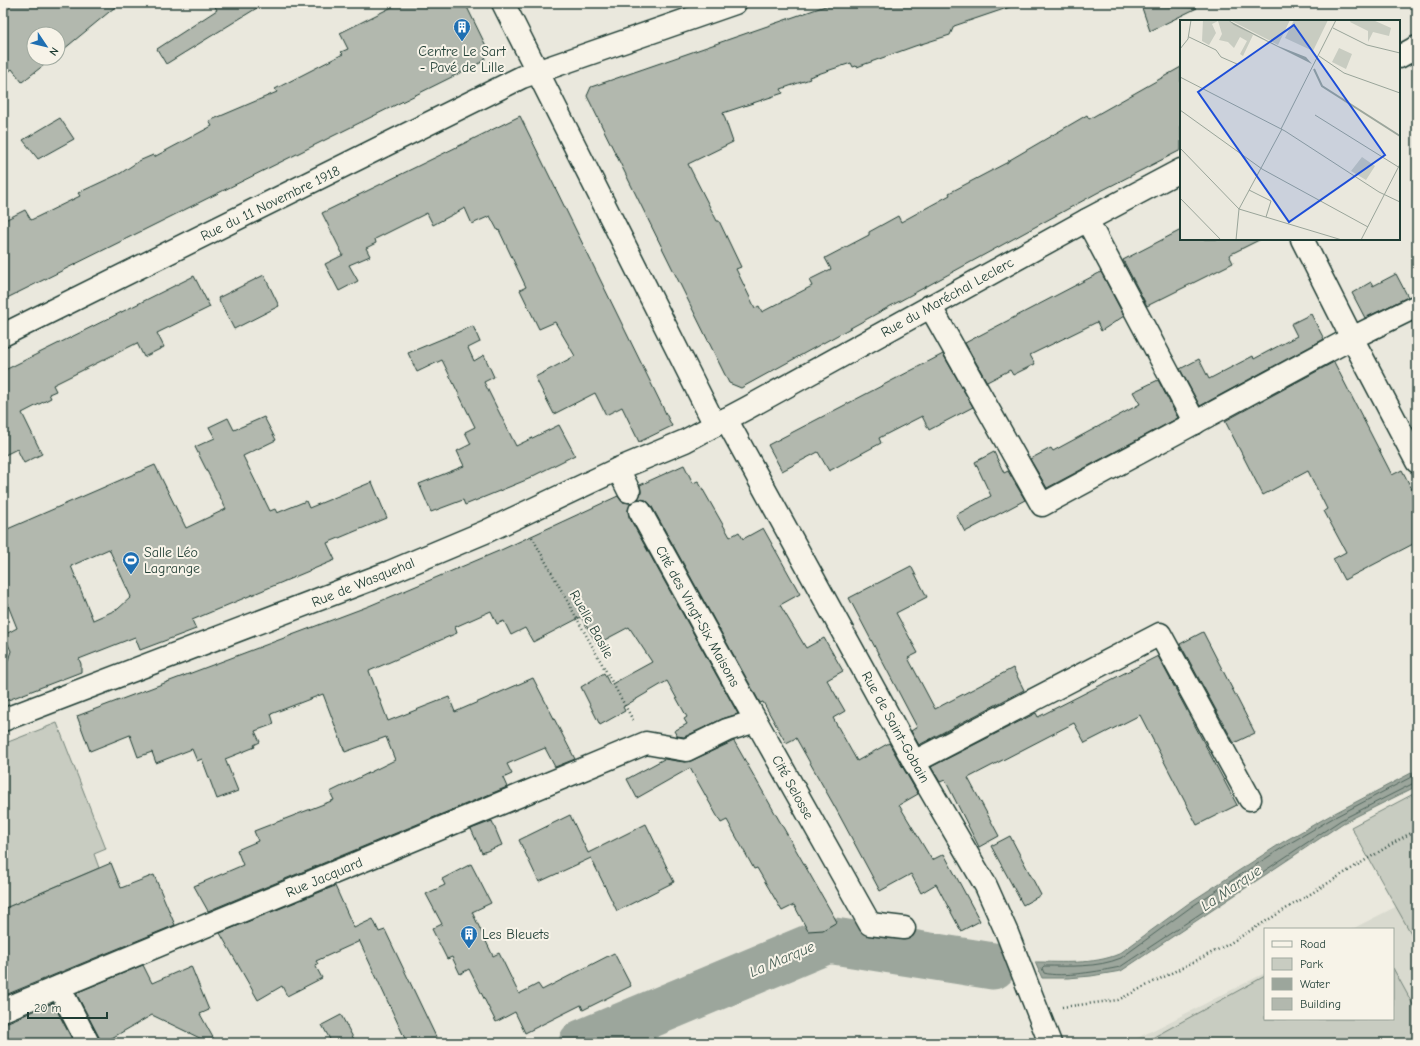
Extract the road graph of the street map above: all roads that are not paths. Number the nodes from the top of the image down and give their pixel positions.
1 (503, 3) edge
2 (735, 3) edge
3 (1417, 47) edge
4 (1400, 56) edge
5 (537, 72) junction
6 (1180, 171) edge
7 (1087, 220) junction
8 (1303, 240) edge
9 (930, 306) junction
10 (1417, 306) edge
11 (3, 335) edge
12 (1352, 338) junction
13 (720, 422) junction
14 (1196, 423) junction
15 (1417, 462) edge
16 (618, 470) junction
17 (629, 491) dead end
18 (640, 511) dead end
19 (3, 720) edge
20 (756, 721) junction
21 (914, 762) junction
22 (1250, 799) dead end
23 (904, 928) dead end
24 (59, 987) junction
25 (3, 1010) edge
26 (88, 1043) edge
27 (1050, 1043) edge

1 - 5 street, Rue de Saint-Gobain
2 - 5 street, Rue du 11 Novembre 1918
3 - 4 street
5 - 11 street, Rue du 11 Novembre 1918
5 - 13 street, Rue de Saint-Gobain
6 - 7 street, Rue du Maréchal Leclerc
7 - 9 street, Rue du Maréchal Leclerc
7 - 14 street
8 - 12 street
9 - 13 street, Rue du Maréchal Leclerc
9 - 14 street
10 - 12 street
12 - 14 street
12 - 15 street
13 - 16 street, Rue de Wasquehal
13 - 21 street, Rue de Saint-Gobain
16 - 17 street
16 - 19 street, Rue de Wasquehal
18 - 20 street, Cité des Vingt-Six Maisons
20 - 23 street, Cité Selosse
20 - 24 street, Rue Jacquard
21 - 22 street
21 - 27 street, Rue de Saint-Gobain
24 - 25 street, Rue Jacquard
24 - 26 street

